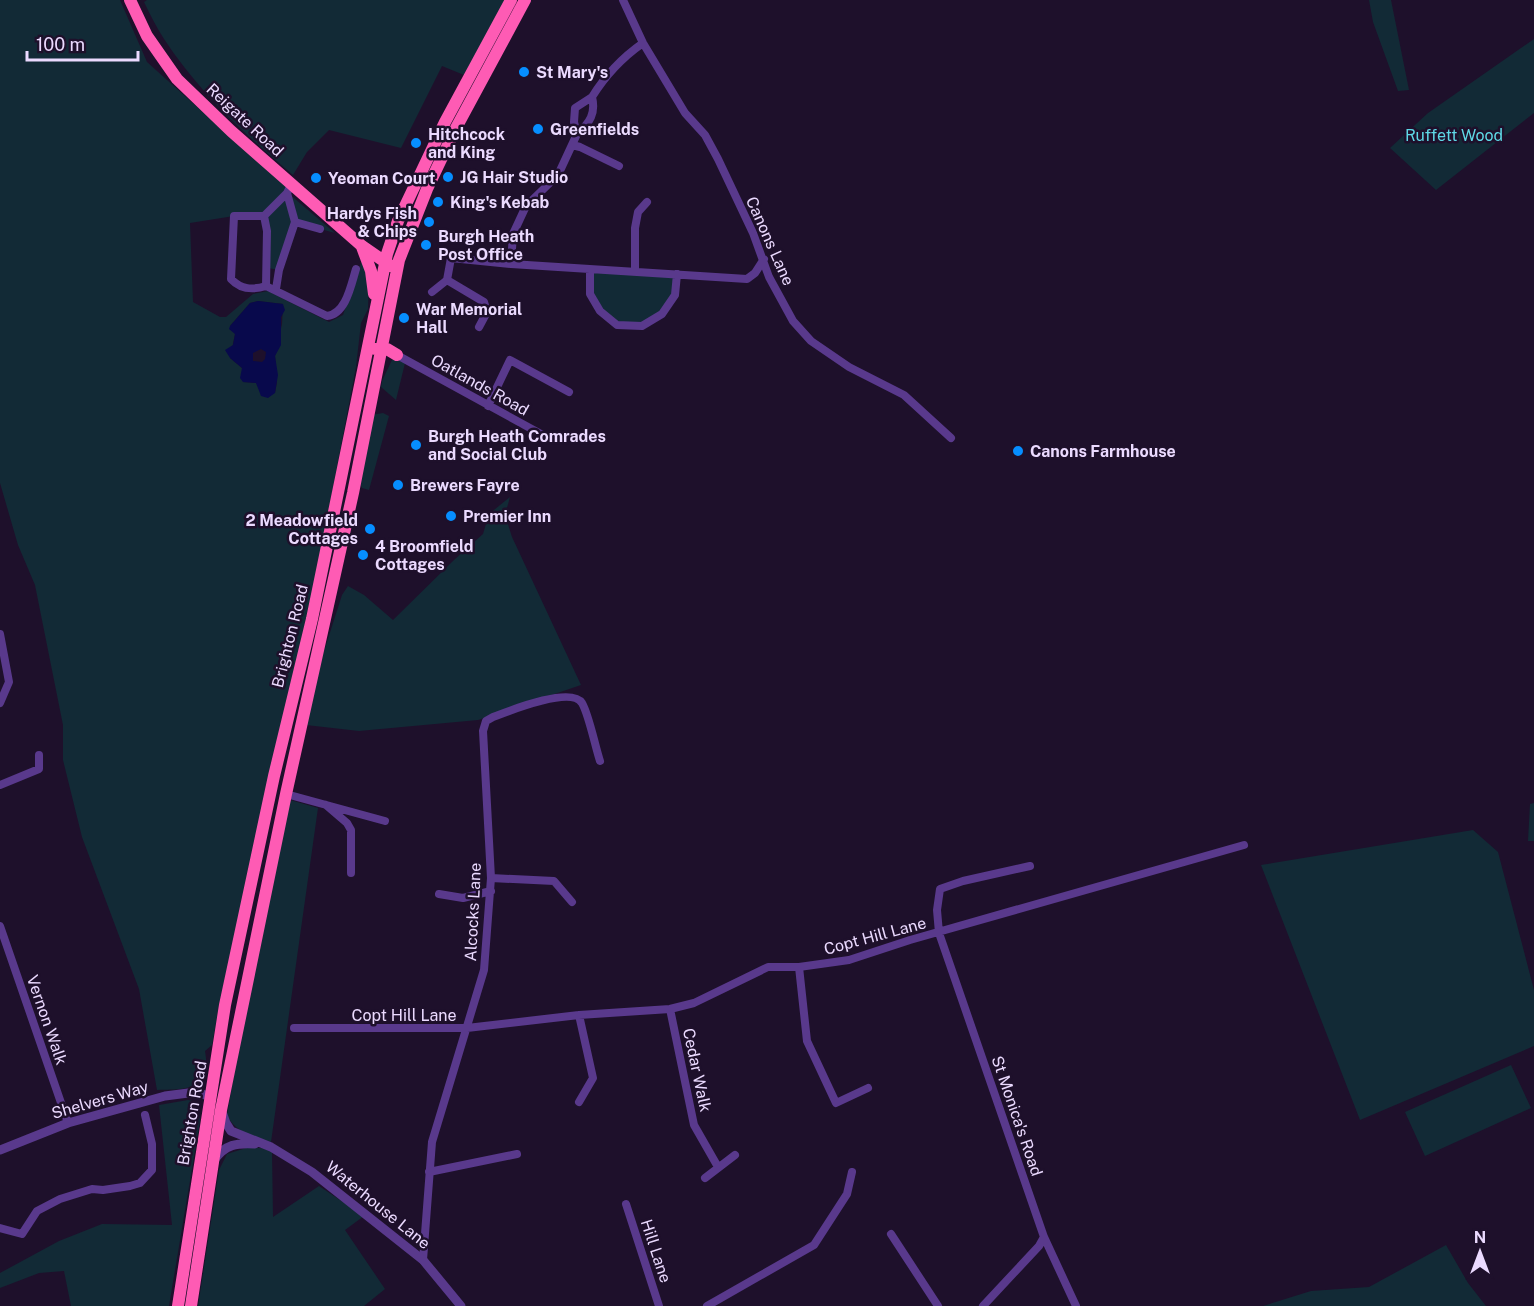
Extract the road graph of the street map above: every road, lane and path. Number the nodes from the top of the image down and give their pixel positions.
1 (130, 0) edge
2 (511, 0) edge
3 (525, 0) edge
4 (623, 0) edge
5 (643, 43) junction
6 (592, 97) junction
7 (577, 134) junction
8 (572, 145) junction
9 (619, 166) dead end
10 (290, 189) junction
11 (647, 202) dead end
12 (264, 216) junction
13 (295, 222) junction
14 (320, 229) dead end
15 (391, 241) junction
16 (362, 246) junction
17 (764, 259) junction
18 (385, 264) junction
19 (511, 264) junction
20 (398, 265) junction
21 (268, 268) junction
22 (356, 269) dead end
23 (279, 270) junction
24 (590, 270) junction
25 (635, 272) junction
26 (677, 274) junction
27 (769, 277) junction
28 (747, 279) junction
29 (447, 280) junction
30 (266, 286) junction
31 (276, 289) junction
32 (432, 292) dead end
33 (375, 307) junction
34 (479, 327) dead end
35 (381, 348) junction
36 (367, 354) junction
37 (397, 355) junction
38 (377, 372) junction
39 (569, 392) dead end
40 (488, 406) junction
41 (951, 438) dead end
42 (550, 439) dead end
43 (0, 634) edge
44 (0, 703) edge
45 (39, 755) dead end
46 (600, 761) dead end
47 (0, 785) edge
48 (286, 794) junction
49 (323, 802) junction
50 (385, 821) dead end
51 (1244, 845) dead end
52 (1030, 866) dead end
53 (351, 873) dead end
54 (491, 878) junction
55 (491, 891) junction
56 (440, 894) dead end
57 (572, 902) dead end
58 (0, 926) edge
59 (939, 933) junction
60 (799, 967) junction
61 (670, 1009) junction
62 (579, 1015) junction
63 (294, 1028) dead end
64 (467, 1028) junction
65 (230, 1070) junction
66 (216, 1074) junction
67 (868, 1088) dead end
68 (196, 1092) junction
69 (211, 1097) junction
70 (579, 1102) dead end
71 (221, 1110) junction
72 (145, 1115) dead end
73 (68, 1123) junction
74 (264, 1144) junction
75 (0, 1150) edge
76 (517, 1154) dead end
77 (735, 1155) dead end
78 (214, 1160) junction
79 (718, 1167) junction
80 (429, 1172) junction
81 (852, 1172) dead end
82 (705, 1178) dead end
83 (626, 1203) dead end
84 (0, 1228) edge
85 (891, 1234) dead end
86 (1044, 1238) junction
87 (423, 1260) junction
88 (178, 1306) edge
89 (191, 1306) edge
90 (460, 1306) edge
91 (659, 1306) edge
92 (707, 1306) edge
93 (938, 1306) edge
94 (983, 1306) edge
95 (1076, 1306) edge

1 - 10 highway, Reigate Road
2 - 15 highway, Brighton Road
3 - 20 highway, Brighton Road
4 - 5 street, Canons Lane
5 - 6 street
5 - 17 street, Canons Lane
6 - 7 street
6 - 7 street
7 - 8 street
8 - 9 street
8 - 19 street
10 - 12 street
10 - 13 street
10 - 16 highway, Reigate Road
11 - 25 street
12 - 21 street
12 - 30 street
13 - 14 street
13 - 23 street
15 - 16 highway
15 - 18 highway, Brighton Road
16 - 18 highway, Reigate Road
16 - 33 highway
17 - 27 street, Canons Lane
17 - 28 street
18 - 20 highway
18 - 33 highway, Brighton Road
19 - 24 street
19 - 29 street
20 - 35 highway, Brighton Road
21 - 23 street
21 - 30 street
22 - 31 street
23 - 31 street
24 - 25 street
24 - 26 street
25 - 26 street
26 - 28 street
27 - 28 street
27 - 41 street, Canons Lane
29 - 32 street
29 - 34 street
30 - 31 street
33 - 36 highway, Brighton Road
35 - 36 highway
35 - 37 highway
35 - 38 highway, Brighton Road
36 - 66 highway, Brighton Road
37 - 38 highway
37 - 40 street, Oatlands Road
38 - 48 highway, Brighton Road
39 - 40 street
40 - 42 street, Oatlands Road
43 - 44 street
45 - 47 street
46 - 54 street, Alcocks Lane
48 - 49 street
48 - 65 highway, Brighton Road
49 - 50 street
49 - 53 street
51 - 59 street, Copt Hill Lane
52 - 59 street, St Monica's Road
54 - 55 street, Alcocks Lane
54 - 57 street
55 - 56 street
55 - 64 street, Alcocks Lane
58 - 73 street, Vernon Walk
59 - 60 street, Copt Hill Lane
59 - 86 street, St Monica's Road
60 - 61 street, Copt Hill Lane
60 - 67 street
61 - 62 street, Copt Hill Lane
61 - 79 street, Cedar Walk
62 - 64 street, Copt Hill Lane
62 - 70 street
63 - 64 street, Copt Hill Lane
64 - 80 street, Alcocks Lane
65 - 69 highway
65 - 71 highway, Brighton Road
66 - 68 street
66 - 69 highway, Brighton Road
68 - 69 street, Shelvers Way
68 - 73 street, Shelvers Way
69 - 88 highway, Brighton Road
71 - 74 street, Waterhouse Lane
71 - 78 highway, Brighton Road
72 - 84 street
73 - 75 street, Shelvers Way
74 - 78 street
74 - 87 street, Waterhouse Lane
76 - 80 street
77 - 79 street
78 - 89 highway, Brighton Road
79 - 82 street
80 - 87 street, Alcocks Lane
81 - 92 street
83 - 91 street, Hill Lane
85 - 93 street
86 - 94 street
86 - 95 street, St Monica's Road
87 - 90 street, Waterhouse Lane

